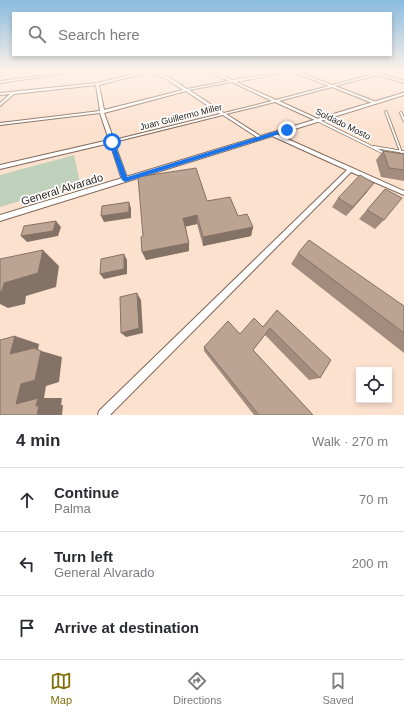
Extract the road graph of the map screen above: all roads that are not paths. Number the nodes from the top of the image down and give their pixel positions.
1 (38, 90) edge
2 (99, 90) edge
3 (185, 90) edge
4 (186, 90) edge
5 (253, 90) edge
6 (317, 90) edge
7 (344, 90) edge
8 (13, 93) junction
9 (0, 94) edge
10 (404, 94) edge
11 (277, 101) junction
12 (375, 103) junction
13 (0, 106) edge
14 (102, 112) junction
15 (386, 112) dead end
16 (401, 113) dead end
17 (226, 115) junction
18 (317, 120) junction
19 (404, 120) edge
20 (0, 124) edge
21 (272, 134) junction
22 (260, 138) junction
23 (112, 142) junction
24 (371, 147) junction
25 (390, 150) junction
26 (403, 152) edge
27 (0, 167) edge
28 (351, 169) junction
29 (125, 180) junction
30 (404, 193) edge
31 (0, 218) edge
32 (103, 415) edge

1 - 8 street
2 - 14 street
3 - 14 street
4 - 17 street
5 - 11 street, Soldado Mosto
6 - 11 street, Juan Guillermo Miller
7 - 12 street
8 - 9 street
8 - 13 street
10 - 12 street, General Alvarado
11 - 17 street, Juan Guillermo Miller
11 - 18 street, Soldado Mosto
12 - 18 street, General Alvarado
14 - 20 street
14 - 23 street
15 - 26 lane
16 - 19 lane
17 - 22 street
17 - 23 street, Juan Guillermo Miller
18 - 21 street, General Alvarado
18 - 24 lane, Soldado Mosto
21 - 22 street, General Alvarado
21 - 28 street
22 - 29 street, General Alvarado
23 - 27 street, Juan Guillermo Miller
23 - 29 street
24 - 25 lane
24 - 25 lane, Soldado Mosto
25 - 26 lane
28 - 30 street
28 - 32 street
29 - 31 street, General Alvarado

